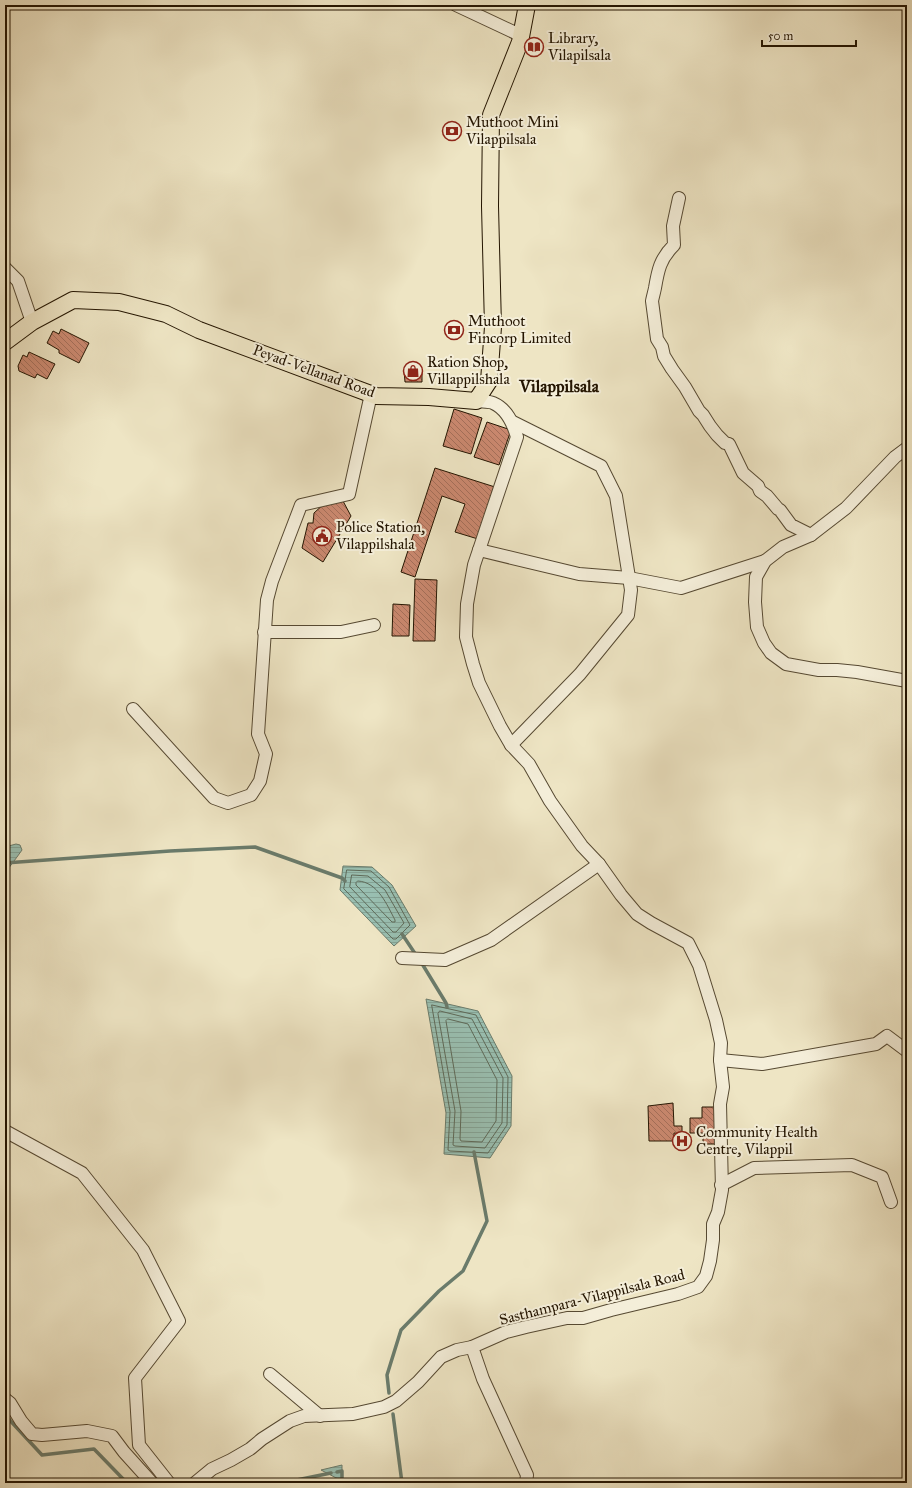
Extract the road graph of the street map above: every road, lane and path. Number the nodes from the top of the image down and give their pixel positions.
1 (456, 5) edge
2 (527, 5) edge
3 (522, 36) junction
4 (679, 198) dead end
5 (5, 268) edge
6 (32, 322) junction
7 (5, 342) edge
8 (371, 394) junction
9 (476, 401) junction
10 (513, 422) junction
11 (907, 448) edge
12 (811, 535) junction
13 (479, 550) junction
14 (765, 562) junction
15 (629, 578) junction
16 (374, 625) dead end
17 (264, 632) junction
18 (907, 681) edge
19 (133, 709) dead end
20 (511, 745) junction
21 (599, 864) junction
22 (402, 958) dead end
23 (907, 1051) edge
24 (720, 1060) junction
25 (5, 1132) edge
26 (721, 1185) junction
27 (891, 1202) dead end
28 (472, 1347) junction
29 (270, 1374) dead end
30 (5, 1399) edge
31 (320, 1416) junction
32 (152, 1483) edge
33 (169, 1483) edge
34 (196, 1483) edge
35 (526, 1483) edge

1 - 3 street
2 - 3 main road
3 - 9 main road
4 - 12 street
5 - 6 street
6 - 7 main road, Peyad-Vellanad Road
6 - 8 main road, Peyad-Vellanad Road
8 - 9 main road, Peyad-Vellanad Road
8 - 17 street
9 - 10 street
10 - 13 street, Sasthampara-Vilappilsala Road
10 - 15 street
11 - 12 street
12 - 14 street
13 - 15 street
13 - 20 street, Sasthampara-Vilappilsala Road
14 - 15 street
14 - 18 street
15 - 20 street
16 - 17 street
17 - 19 street
20 - 21 street, Sasthampara-Vilappilsala Road
21 - 22 street
21 - 24 street, Sasthampara-Vilappilsala Road
23 - 24 street
24 - 26 street, Sasthampara-Vilappilsala Road
25 - 33 street
26 - 27 street
26 - 28 street, Sasthampara-Vilappilsala Road
28 - 31 street
28 - 35 street
29 - 31 street
30 - 32 street
31 - 34 street

